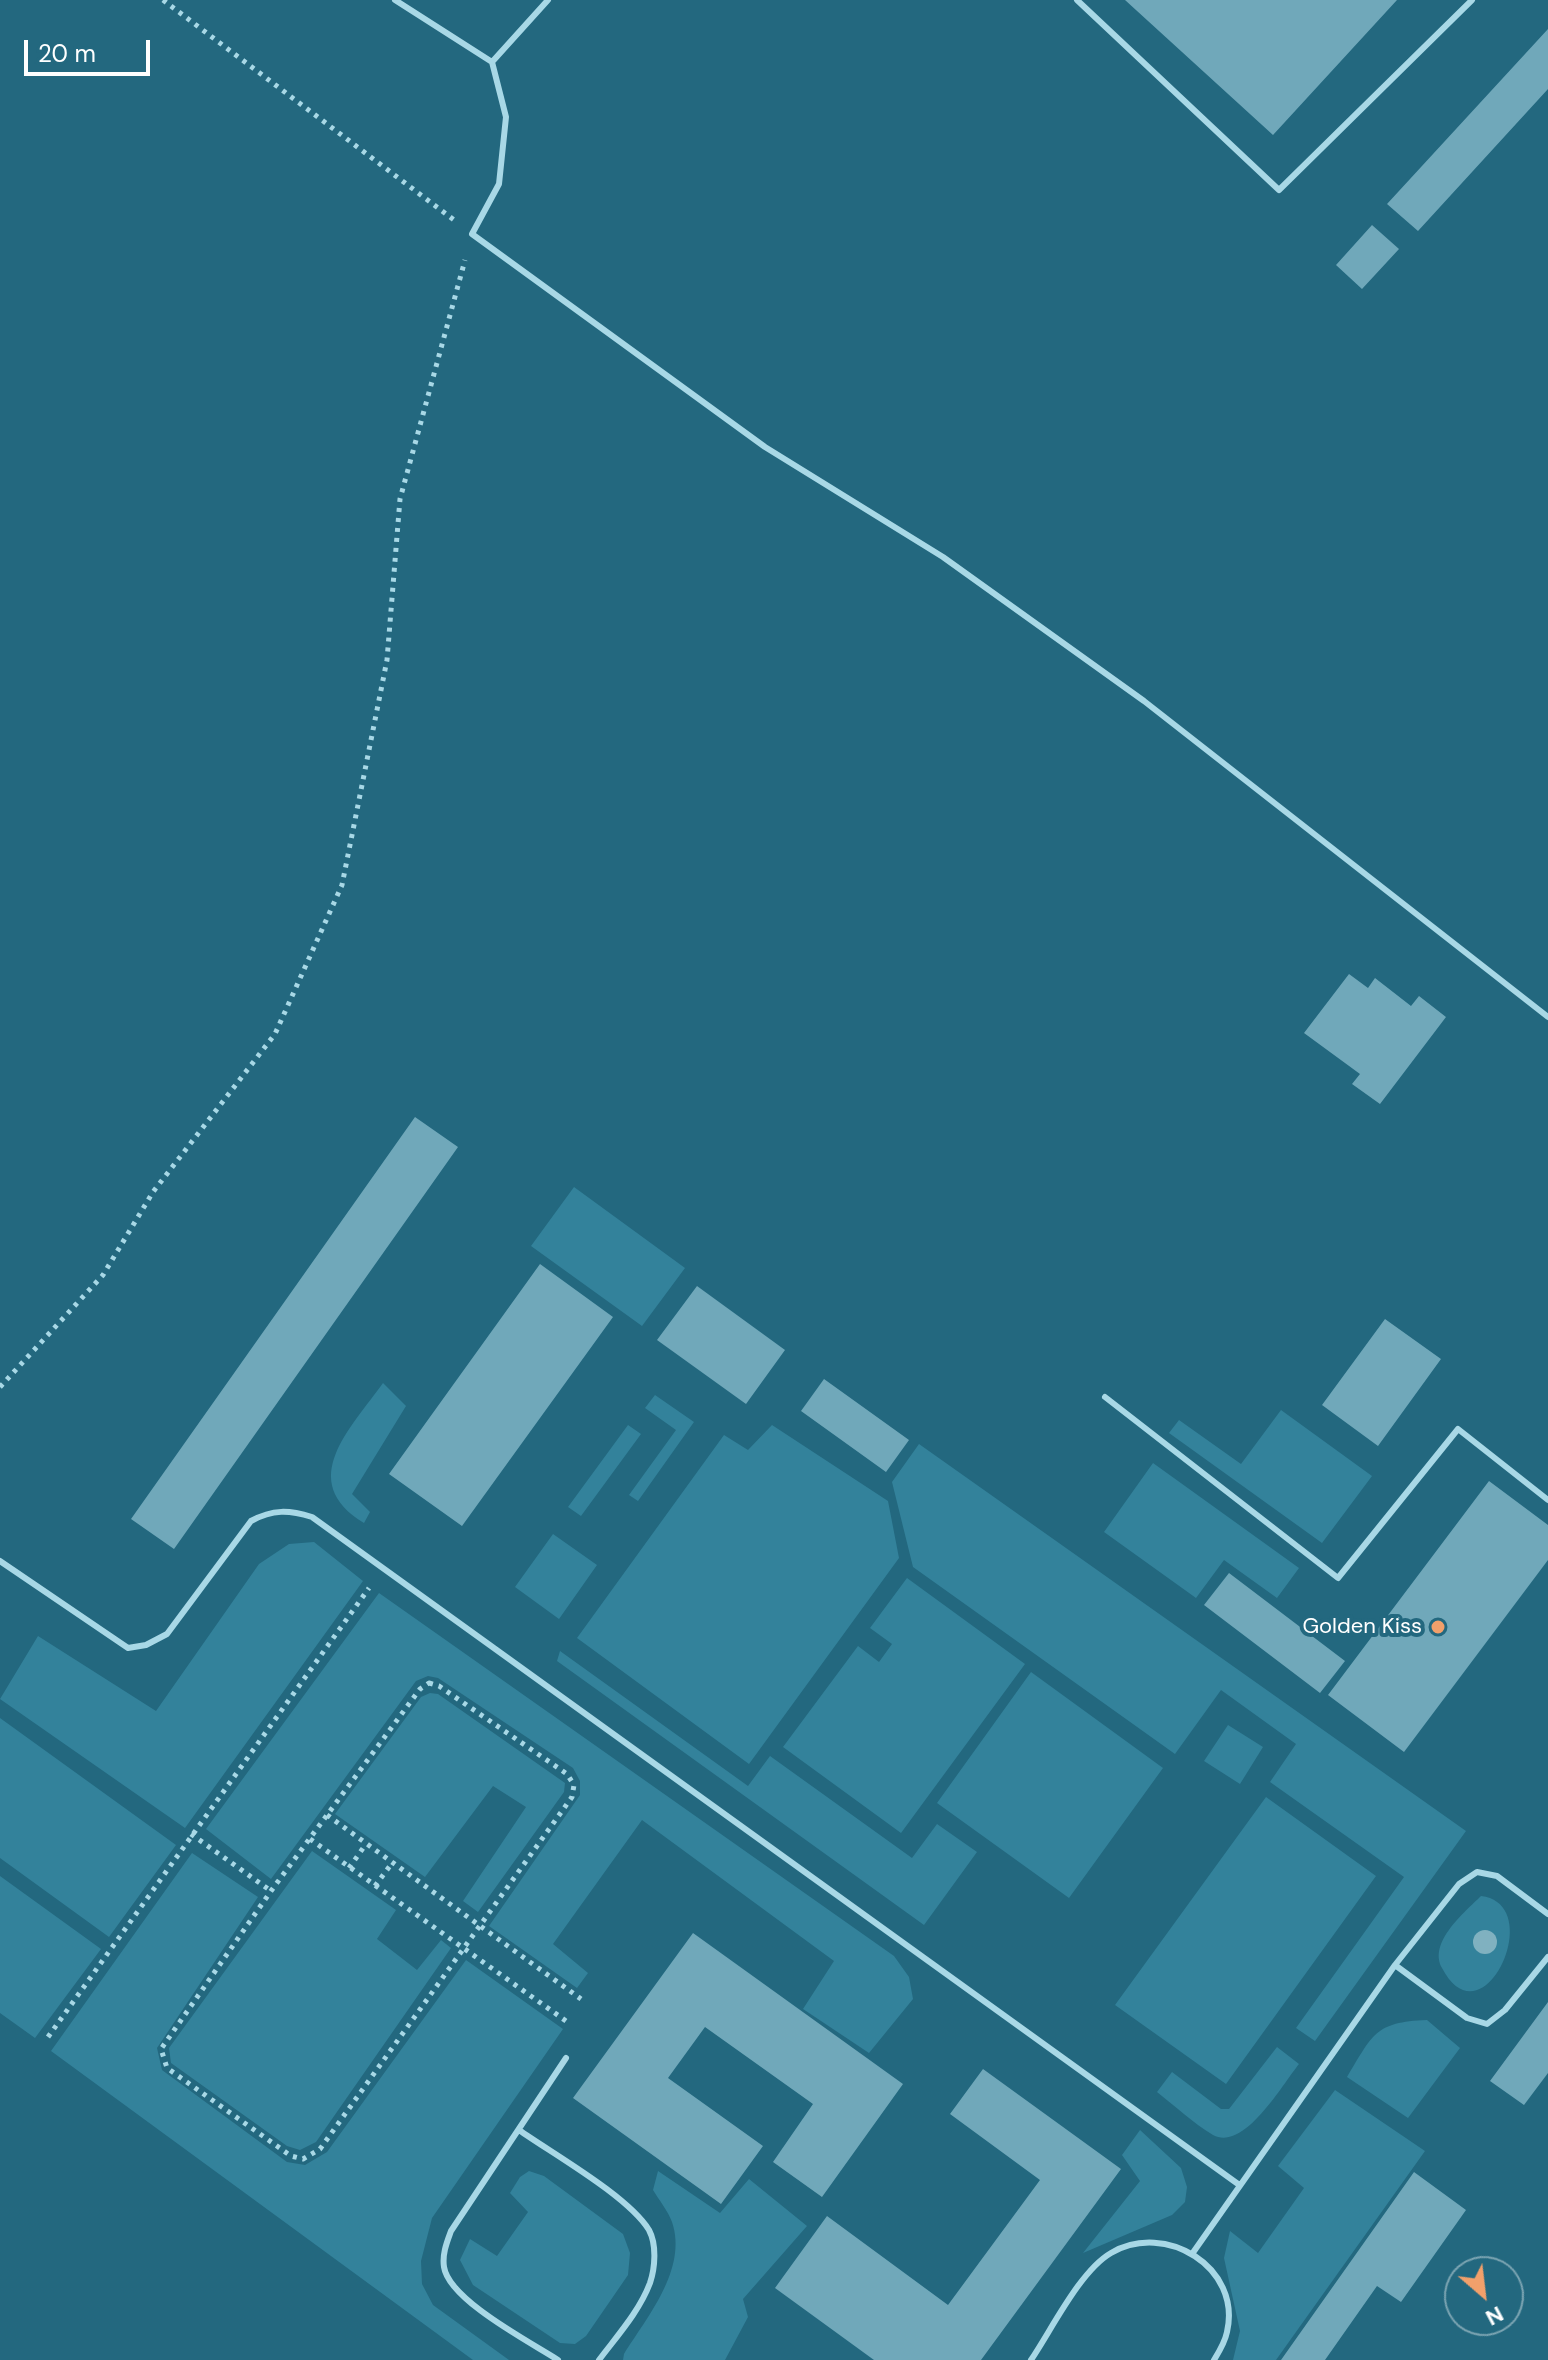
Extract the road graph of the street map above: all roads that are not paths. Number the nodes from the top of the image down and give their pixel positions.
1 (395, 0) edge
2 (548, 0) edge
3 (1077, 0) edge
4 (1472, 0) edge
5 (492, 62) junction
6 (1548, 1017) edge
7 (1105, 1397) dead end
8 (1548, 1500) edge
9 (0, 1561) edge
10 (1548, 1914) edge
11 (1548, 1957) edge
12 (1395, 1965) junction
13 (566, 2058) dead end
14 (519, 2130) junction
15 (1238, 2184) junction
16 (1192, 2254) junction
17 (558, 2360) edge
18 (599, 2360) edge
19 (1031, 2360) edge
20 (1214, 2360) edge

1 - 5 lane
2 - 5 lane
3 - 4 lane
5 - 6 lane
7 - 8 lane
9 - 15 lane
10 - 12 lane
11 - 12 lane
12 - 15 lane
13 - 14 lane
14 - 17 lane
14 - 18 lane
15 - 16 lane
16 - 19 lane
16 - 20 lane

